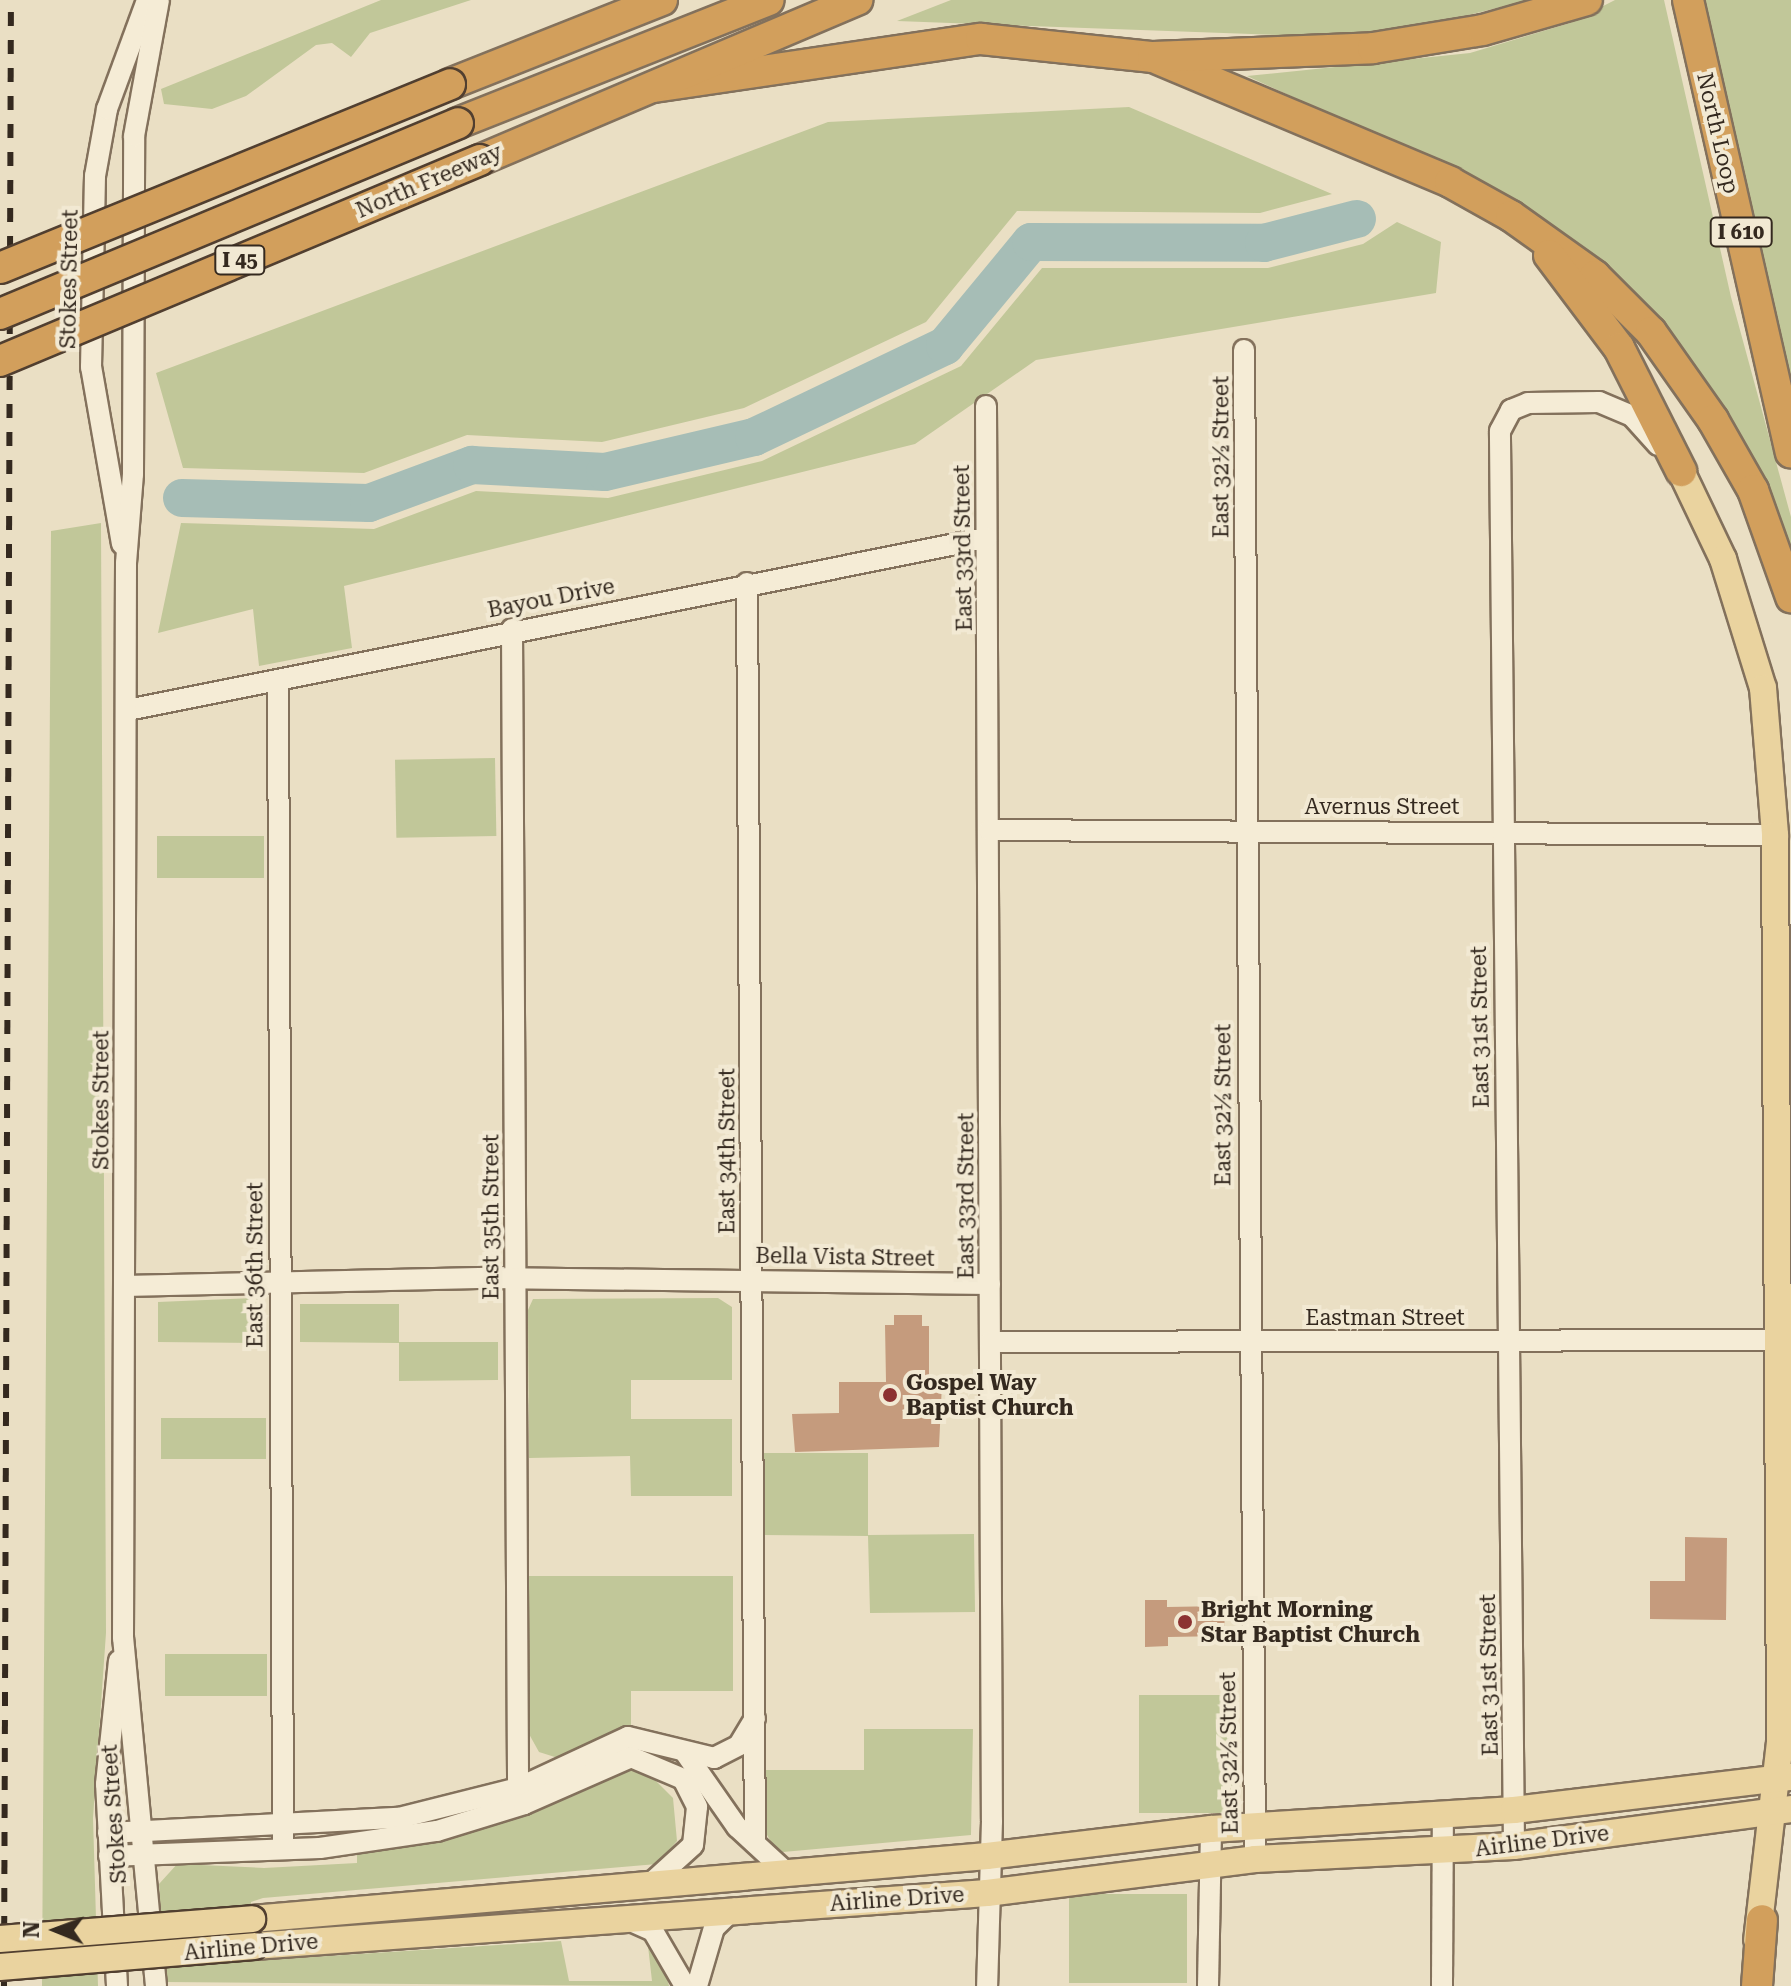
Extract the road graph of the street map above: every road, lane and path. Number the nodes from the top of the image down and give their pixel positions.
1 (147, 0) edge
2 (159, 0) edge
3 (643, 0) edge
4 (662, 0) edge
5 (768, 0) edge
6 (857, 0) edge
7 (1587, 0) edge
8 (1689, 6) edge
9 (611, 18) junction
10 (1153, 57) junction
11 (654, 87) junction
12 (1532, 231) junction
13 (0, 268) edge
14 (0, 314) edge
15 (1244, 350) dead end
16 (0, 361) edge
17 (986, 406) dead end
18 (1791, 452) edge
19 (1681, 471) junction
20 (986, 538) junction
21 (126, 563) junction
22 (747, 583) junction
23 (1791, 597) edge
24 (512, 629) junction
25 (278, 682) junction
26 (128, 710) junction
27 (989, 830) junction
28 (1502, 830) junction
29 (1246, 832) junction
30 (1775, 835) junction
31 (516, 1279) junction
32 (753, 1279) junction
33 (278, 1281) junction
34 (990, 1284) junction
35 (124, 1286) junction
36 (1780, 1340) junction
37 (990, 1342) junction
38 (1247, 1342) junction
39 (1508, 1342) junction
40 (123, 1638) junction
41 (755, 1718) junction
42 (683, 1750) junction
43 (1783, 1776) edge
44 (521, 1796) junction
45 (1514, 1810) junction
46 (1781, 1810) edge
47 (1443, 1817) junction
48 (1255, 1826) junction
49 (1211, 1829) junction
50 (139, 1831) junction
51 (108, 1833) junction
52 (283, 1838) junction
53 (755, 1843) junction
54 (1514, 1846) junction
55 (1442, 1852) junction
56 (141, 1853) junction
57 (109, 1856) junction
58 (987, 1856) junction
59 (1255, 1859) junction
60 (1209, 1863) junction
61 (786, 1872) junction
62 (649, 1885) junction
63 (987, 1893) junction
64 (734, 1909) junction
65 (615, 1918) junction
66 (1762, 1920) junction
67 (0, 1939) edge
68 (0, 1967) edge
69 (117, 1986) edge
70 (156, 1986) edge
71 (685, 1986) edge
72 (697, 1986) edge
73 (987, 1986) edge
74 (1208, 1986) edge
75 (1442, 1986) edge
76 (1745, 1986) edge
77 (1757, 1986) edge

1 - 21 street, Stokes Street
2 - 21 street, Stokes Street
3 - 9 highway
4 - 9 highway
5 - 14 highway, North Freeway, bridge
6 - 11 highway, North Freeway / I 45
7 - 10 highway
8 - 18 highway, North Loop / I 610
9 - 13 highway, bridge
10 - 11 highway
10 - 12 highway
11 - 16 highway, North Freeway / I 45, bridge
12 - 19 highway
12 - 23 highway
15 - 29 street, East 32½ Street
17 - 20 street, East 33rd Street
19 - 28 street, East 31st Street
19 - 30 main road
20 - 22 street, Bayou Drive
20 - 27 street, East 33rd Street
21 - 26 street, Stokes Street
22 - 24 street, Bayou Drive
22 - 32 street, East 34th Street
24 - 25 street, Bayou Drive
24 - 31 street, East 35th Street
25 - 26 street, Bayou Drive
25 - 33 street, East 36th Street
26 - 35 street, Stokes Street
27 - 29 street, Avernus Street
27 - 34 street, East 33rd Street
28 - 29 street, Avernus Street
28 - 30 street, Avernus Street
28 - 39 street, East 31st Street
29 - 38 street, East 32½ Street
30 - 36 main road
31 - 32 street, Bella Vista Street
31 - 33 street, Bella Vista Street
31 - 44 street, East 35th Street
32 - 34 street, Bella Vista Street
32 - 41 street, East 34th Street
33 - 35 street, Bella Vista Street
33 - 52 street, East 36th Street
34 - 37 street, East 33rd Street
35 - 40 street, Stokes Street
36 - 39 street, Eastman Street
36 - 43 main road
37 - 38 street, Eastman Street
37 - 58 street, East 33rd Street
38 - 39 street, Eastman Street
38 - 48 street, East 32½ Street
39 - 45 street, East 31st Street
40 - 50 street, Stokes Street
40 - 51 street, Stokes Street
41 - 42 street
41 - 53 street, East 34th Street
42 - 44 street
42 - 53 street
43 - 45 main road, Airline Drive
43 - 46 main road
44 - 52 street
44 - 62 street
45 - 47 main road, Airline Drive
45 - 54 street, East 31st Street
46 - 54 main road, Airline Drive
46 - 66 main road
47 - 48 main road, Airline Drive
47 - 55 street
48 - 49 main road, Airline Drive
48 - 59 street, East 32½ Street
49 - 58 main road, Airline Drive
49 - 60 street, East 32½ Street
50 - 51 street
50 - 52 street
50 - 56 street, Stokes Street
51 - 57 street, Stokes Street
52 - 56 street
53 - 61 street
54 - 55 main road, Airline Drive
55 - 59 main road, Airline Drive
55 - 75 street
56 - 57 street
56 - 70 street, Stokes Street
57 - 69 street, Stokes Street
58 - 61 main road, Airline Drive
58 - 63 street, East 33rd Street
59 - 60 main road, Airline Drive
60 - 63 main road, Airline Drive
60 - 74 street, East 32½ Street
61 - 62 main road, Airline Drive
62 - 67 main road, Airline Drive, bridge
63 - 64 main road, Airline Drive
63 - 73 street, East 33rd Street
64 - 65 main road, Airline Drive
64 - 72 street
65 - 68 main road, Airline Drive, bridge
65 - 71 street
66 - 76 main road
66 - 77 highway

